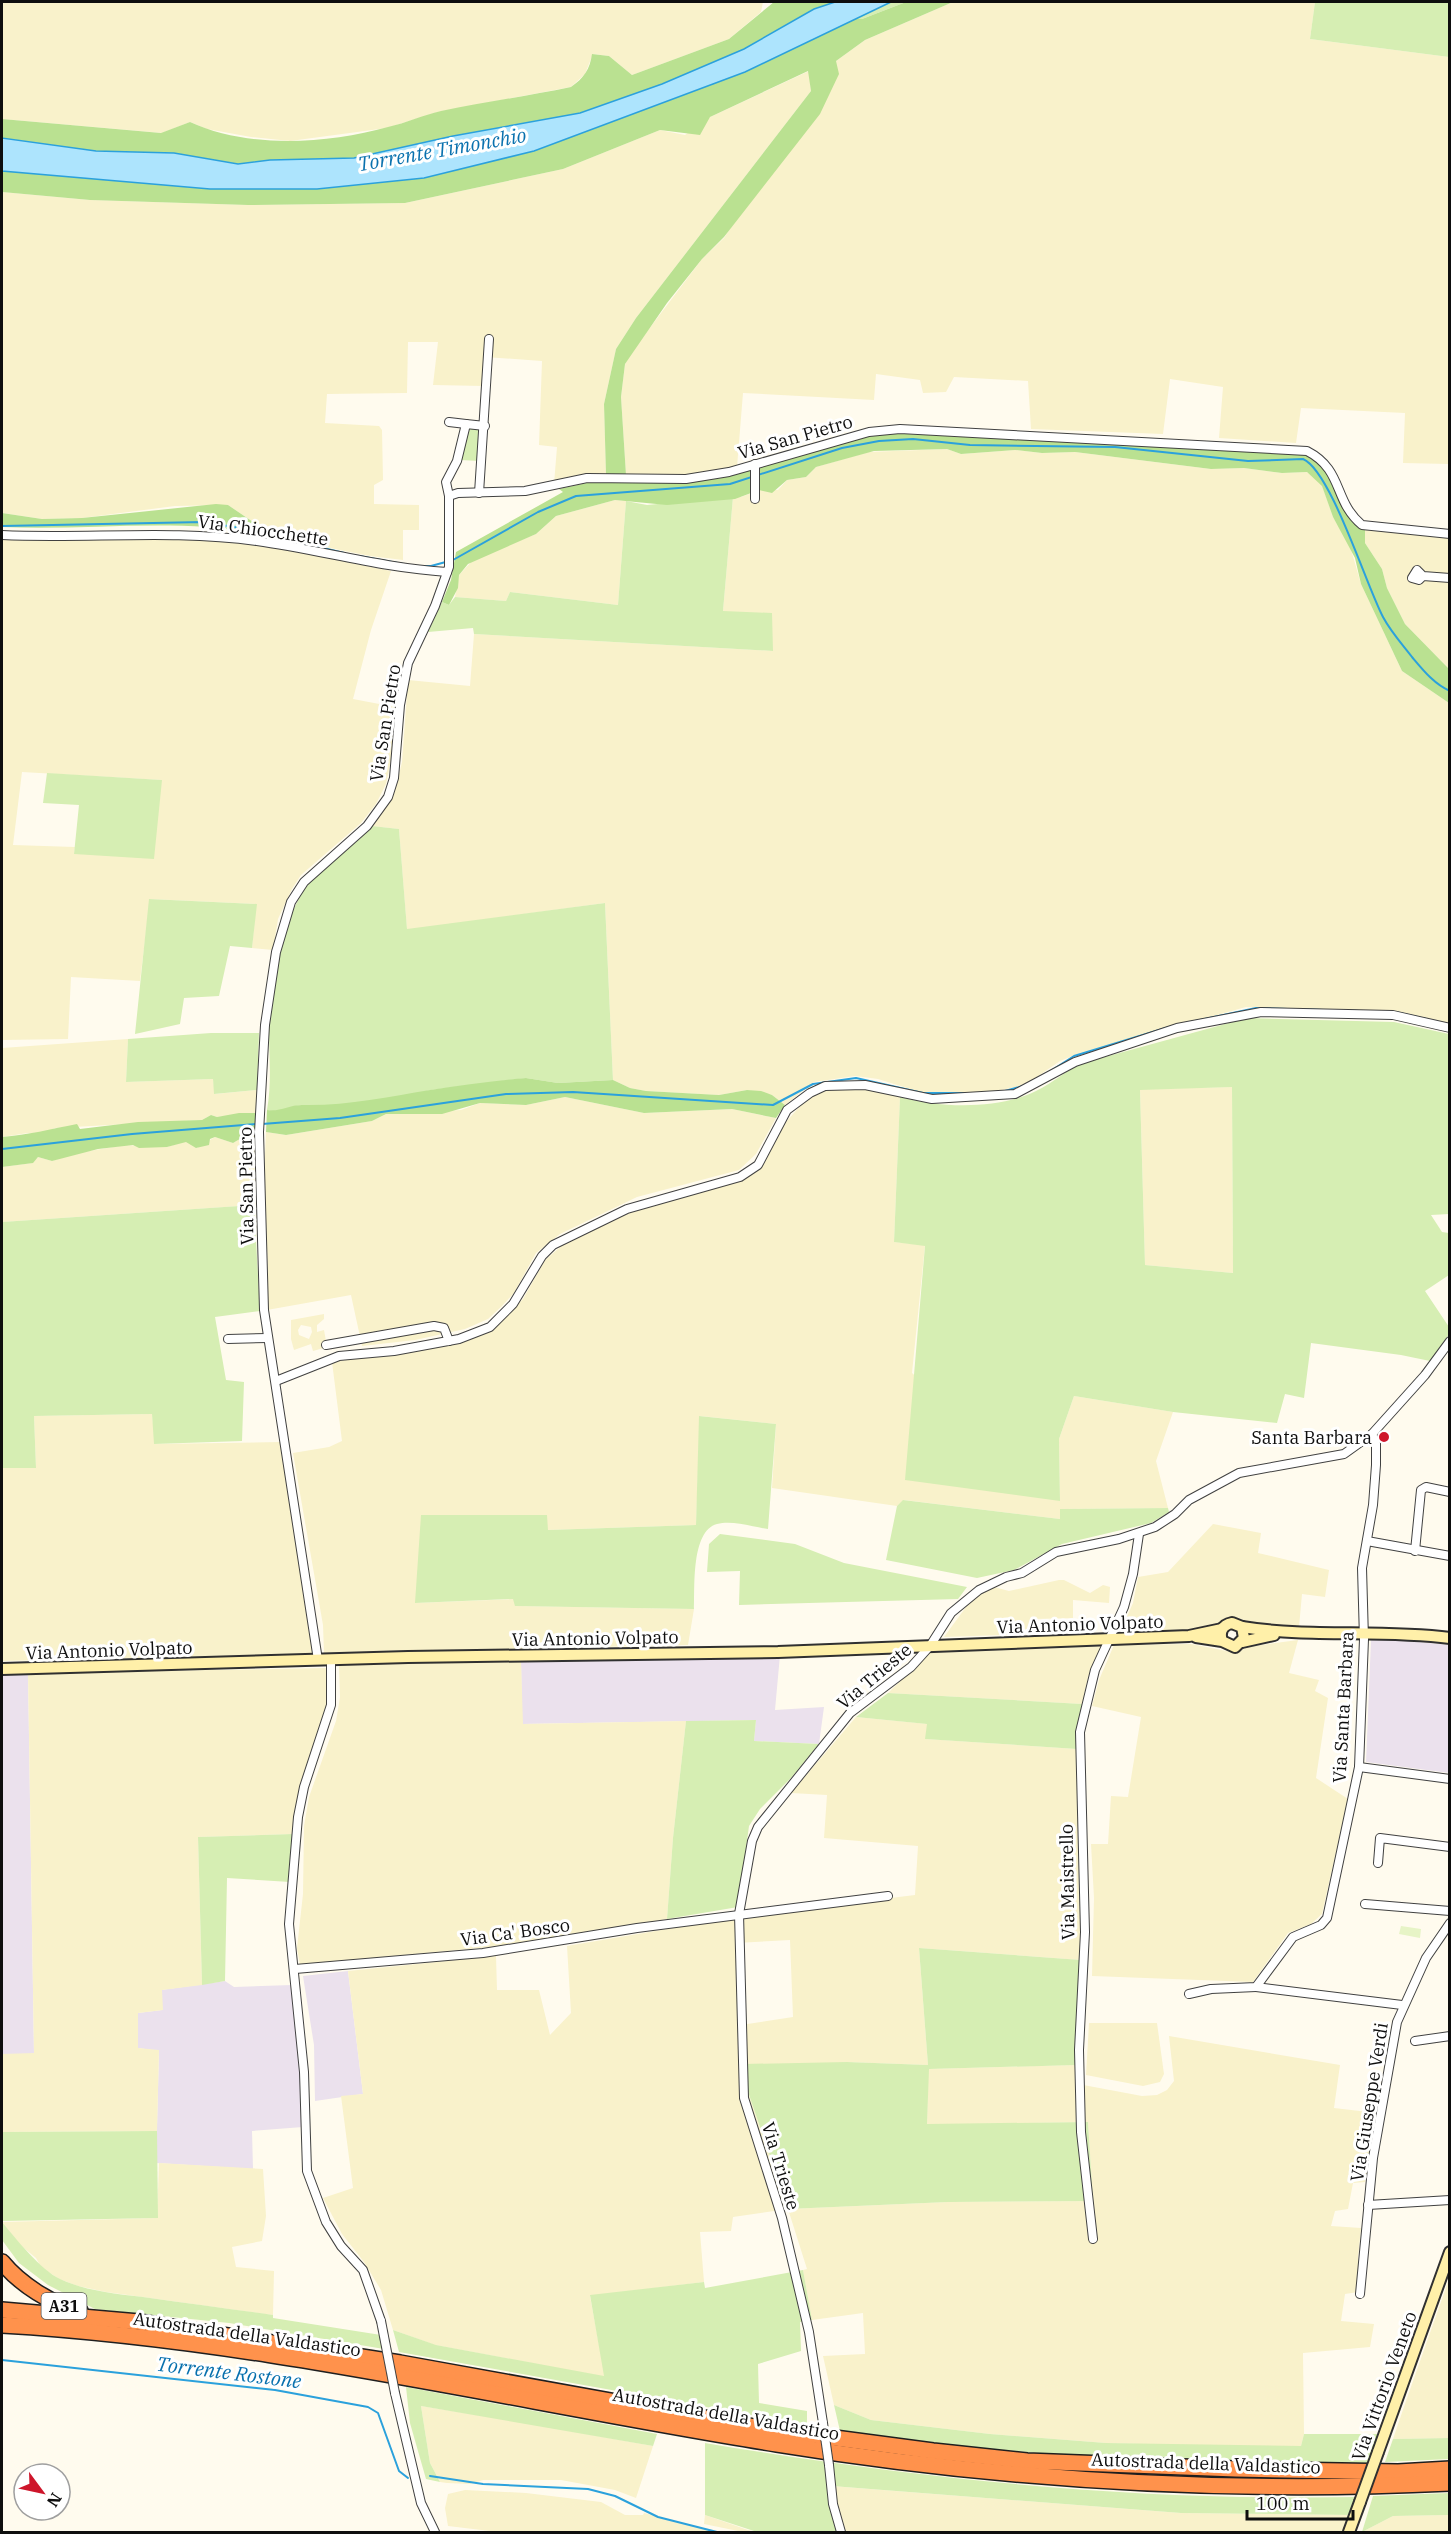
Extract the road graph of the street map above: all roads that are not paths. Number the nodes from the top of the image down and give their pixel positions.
1 (489, 339) dead end
2 (449, 422) dead end
3 (466, 424) junction
4 (485, 426) junction
5 (755, 468) junction
6 (479, 493) junction
7 (449, 496) junction
8 (755, 499) dead end
9 (1449, 534) edge
10 (2, 535) edge
11 (448, 569) junction
12 (1423, 576) dead end
13 (1449, 578) edge
14 (1449, 1028) edge
15 (230, 1338) dead end
16 (268, 1338) junction
17 (450, 1341) junction
18 (1449, 1341) edge
19 (326, 1345) dead end
20 (276, 1381) junction
21 (1372, 1434) junction
22 (1449, 1492) edge
23 (1139, 1534) junction
24 (1366, 1541) junction
25 (1415, 1551) junction
26 (1449, 1556) edge
27 (1242, 1628) junction
28 (1222, 1629) junction
29 (1282, 1633) junction
30 (1363, 1633) junction
31 (1189, 1636) junction
32 (1449, 1638) edge
33 (1108, 1640) junction
34 (1222, 1641) junction
35 (1242, 1642) junction
36 (930, 1646) junction
37 (318, 1660) junction
38 (331, 1660) junction
39 (2, 1670) edge
40 (1359, 1767) junction
41 (1449, 1779) edge
42 (1449, 1847) edge
43 (1378, 1863) dead end
44 (888, 1896) dead end
45 (1365, 1904) dead end
46 (1449, 1911) edge
47 (739, 1914) junction
48 (1449, 1923) edge
49 (295, 1969) junction
50 (1256, 1988) junction
51 (1189, 1994) dead end
52 (1402, 2006) junction
53 (1449, 2036) edge
54 (1415, 2041) dead end
55 (1449, 2200) edge
56 (1368, 2205) junction
57 (1093, 2239) dead end
58 (1449, 2252) edge
59 (2, 2262) edge
60 (1360, 2294) dead end
61 (2, 2310) edge
62 (139, 2322) junction
63 (2, 2325) edge
64 (2, 2333) edge
65 (143, 2338) junction
66 (1449, 2469) edge
67 (1449, 2483) edge
68 (435, 2532) edge
69 (841, 2532) edge
70 (1349, 2532) edge

1 - 4 street
2 - 3 street
3 - 4 street
3 - 7 street
4 - 6 street
5 - 6 street, Via San Pietro
5 - 8 street
5 - 9 street, Via San Pietro
6 - 7 street, Via San Pietro
7 - 11 street, Via San Pietro
10 - 11 street, Via Chiocchette
11 - 16 street, Via San Pietro
12 - 13 street
14 - 17 street
15 - 16 street
16 - 20 street, Via San Pietro
17 - 19 street
17 - 20 street
18 - 21 street, Via Trieste
20 - 37 street, Via San Pietro
21 - 23 street, Via Trieste
21 - 24 street, Via Santa Barbara
22 - 25 street
23 - 33 street, Via Maistrello
23 - 36 street, Via Trieste
24 - 25 street
24 - 30 street, Via Santa Barbara
25 - 26 street
27 - 28 street
27 - 29 street
27 - 35 street
28 - 31 street, Via Antonio Volpato
28 - 34 street
29 - 30 street
29 - 35 street
30 - 32 street
30 - 40 street, Via Santa Barbara
31 - 33 street, Via Antonio Volpato
31 - 34 street, Via Antonio Volpato
33 - 36 street, Via Antonio Volpato
33 - 57 street, Via Maistrello
34 - 35 street
36 - 38 street, Via Antonio Volpato
36 - 47 street, Via Trieste
37 - 38 street, Via Antonio Volpato
37 - 39 street, Via Antonio Volpato
38 - 49 street
40 - 41 street
40 - 50 street, Via Santa Barbara
42 - 43 street
44 - 47 street
45 - 46 street
47 - 49 street, Via Ca' Bosco
47 - 69 street, Via Trieste, bridge
48 - 52 street, Via Giuseppe Verdi
49 - 68 street, bridge
50 - 51 street
50 - 52 street, Via Giuseppe Verdi
52 - 56 street, Via Giuseppe Verdi
53 - 54 street
55 - 56 street, Via Giuseppe Verdi
56 - 60 street, Via Giuseppe Verdi
58 - 70 street, Via Vittorio Veneto, bridge
59 - 62 highway, A31
61 - 62 highway, Autostrada della Valdastico
62 - 66 highway, Autostrada della Valdastico
63 - 65 highway, Autostrada della Valdastico
64 - 65 highway, A31
65 - 67 highway, Autostrada della Valdastico

